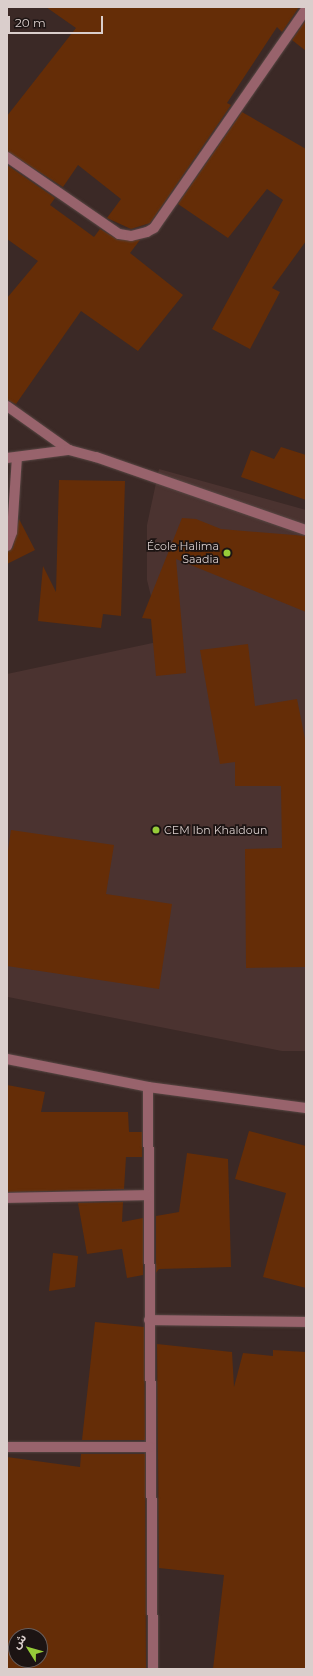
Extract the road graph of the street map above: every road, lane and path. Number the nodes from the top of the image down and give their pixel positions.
1 (306, 10) edge
2 (7, 157) edge
3 (7, 406) edge
4 (69, 450) junction
5 (12, 458) edge
6 (306, 530) edge
7 (7, 546) edge
8 (7, 1059) edge
9 (148, 1087) junction
10 (306, 1108) edge
11 (148, 1195) junction
12 (7, 1198) edge
13 (149, 1320) junction
14 (306, 1322) edge
15 (7, 1447) edge
16 (150, 1447) junction
17 (153, 1669) edge

1 - 2 street
3 - 4 street
4 - 5 street
4 - 6 street
5 - 7 street
8 - 9 street
9 - 10 street
9 - 11 street
11 - 12 street
11 - 13 street
13 - 14 street
13 - 16 street
15 - 16 street
16 - 17 street

